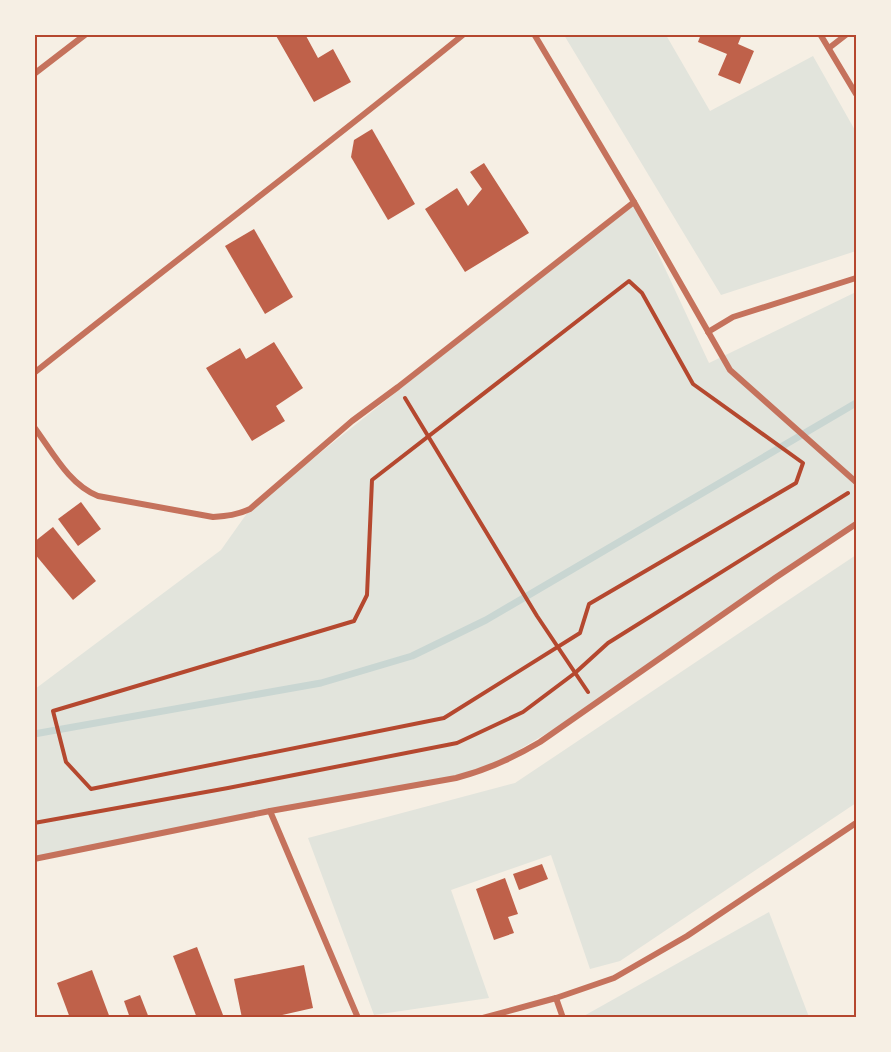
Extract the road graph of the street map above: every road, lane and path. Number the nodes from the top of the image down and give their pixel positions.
1 (86, 34) edge
2 (464, 34) edge
3 (534, 34) edge
4 (820, 34) edge
5 (847, 34) edge
6 (829, 48) junction
7 (34, 74) edge
8 (856, 94) edge
9 (634, 202) junction
10 (856, 278) edge
11 (708, 332) junction
12 (34, 373) edge
13 (398, 387) junction
14 (34, 427) edge
15 (428, 437) junction
16 (856, 482) edge
17 (856, 488) edge
18 (856, 524) edge
19 (558, 647) junction
20 (575, 672) junction
21 (596, 705) junction
22 (270, 811) junction
23 (34, 823) edge
24 (856, 823) edge
25 (34, 859) edge
26 (556, 998) junction
27 (358, 1017) edge
28 (483, 1017) edge
29 (563, 1017) edge

1 - 7 street
2 - 12 street
3 - 9 street
4 - 6 street
5 - 6 street
6 - 8 street
9 - 11 street
9 - 13 street
10 - 11 street
11 - 16 street
13 - 14 street
13 - 15 path
15 - 19 path
15 - 19 path
15 - 19 path
17 - 20 path
18 - 21 street
19 - 20 path
20 - 21 path
20 - 23 path
21 - 22 street
22 - 25 street
22 - 27 street
24 - 26 street
26 - 28 street
26 - 29 street

